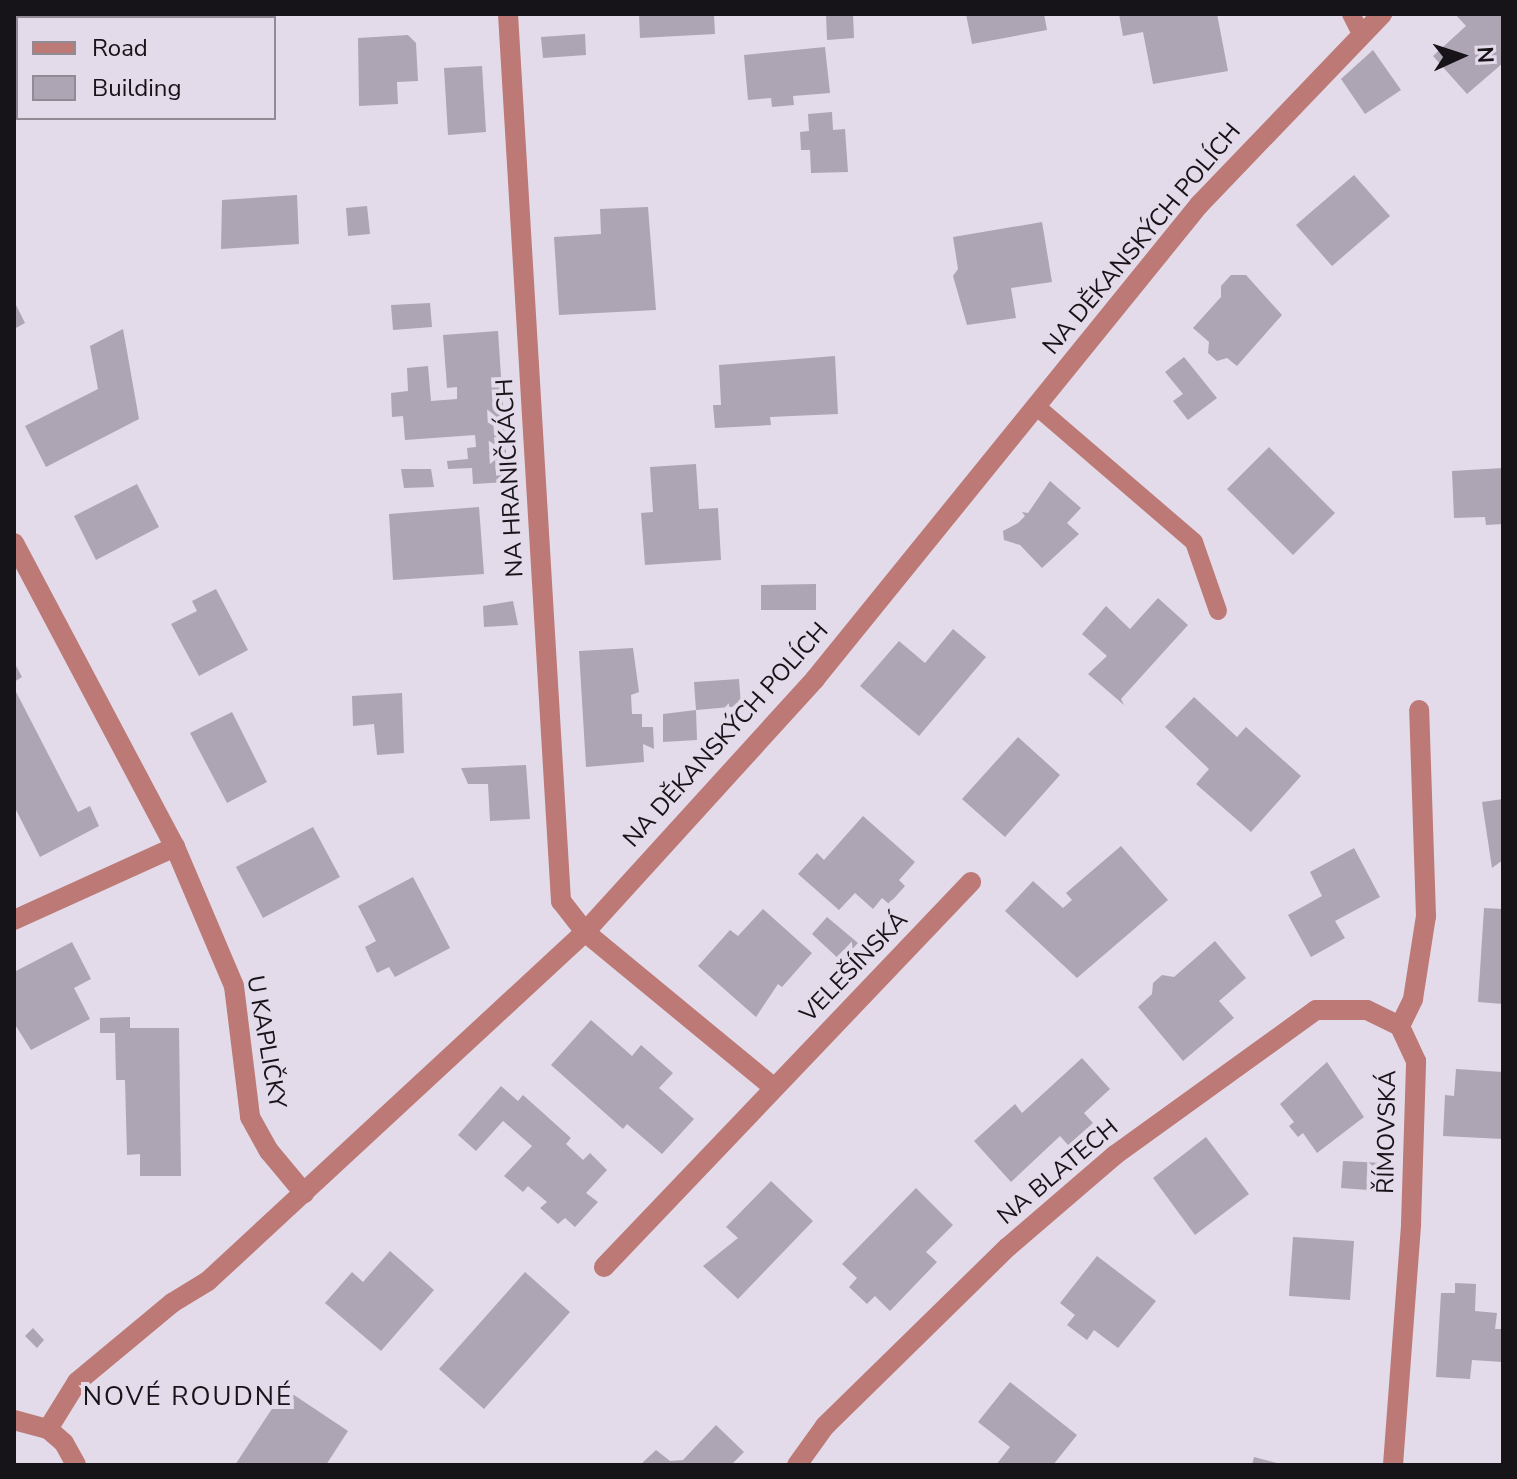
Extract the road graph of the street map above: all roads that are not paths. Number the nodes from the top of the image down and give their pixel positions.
1 (508, 14) edge
2 (1382, 14) edge
3 (1355, 23) edge
4 (1036, 406) junction
5 (14, 543) edge
6 (1218, 611) dead end
7 (1419, 710) dead end
8 (175, 847) junction
9 (971, 882) dead end
10 (14, 920) edge
11 (585, 932) junction
12 (1400, 1026) junction
13 (774, 1088) junction
14 (304, 1193) junction
15 (604, 1267) dead end
16 (14, 1420) edge
17 (48, 1429) junction
18 (76, 1465) edge
19 (797, 1465) edge
20 (1393, 1465) edge

1 - 11 street, NA HRANIČKÁCH
2 - 3 street, NA DĚKANSKÝCH POLÍCH
3 - 4 street, NA DĚKANSKÝCH POLÍCH
4 - 6 lane
4 - 11 street, NA DĚKANSKÝCH POLÍCH
5 - 8 street, U KAPLIČKY
7 - 12 street
8 - 10 street
8 - 14 street, U KAPLIČKY
9 - 13 street, VELEŠÍNSKÁ
11 - 13 street
11 - 14 street, NA DĚKANSKÝCH POLÍCH
12 - 19 street, NA BLATECH
12 - 20 street, ŘÍMOVSKÁ
13 - 15 street, VELEŠÍNSKÁ
14 - 17 street, NA DĚKANSKÝCH POLÍCH
16 - 17 street
17 - 18 street

